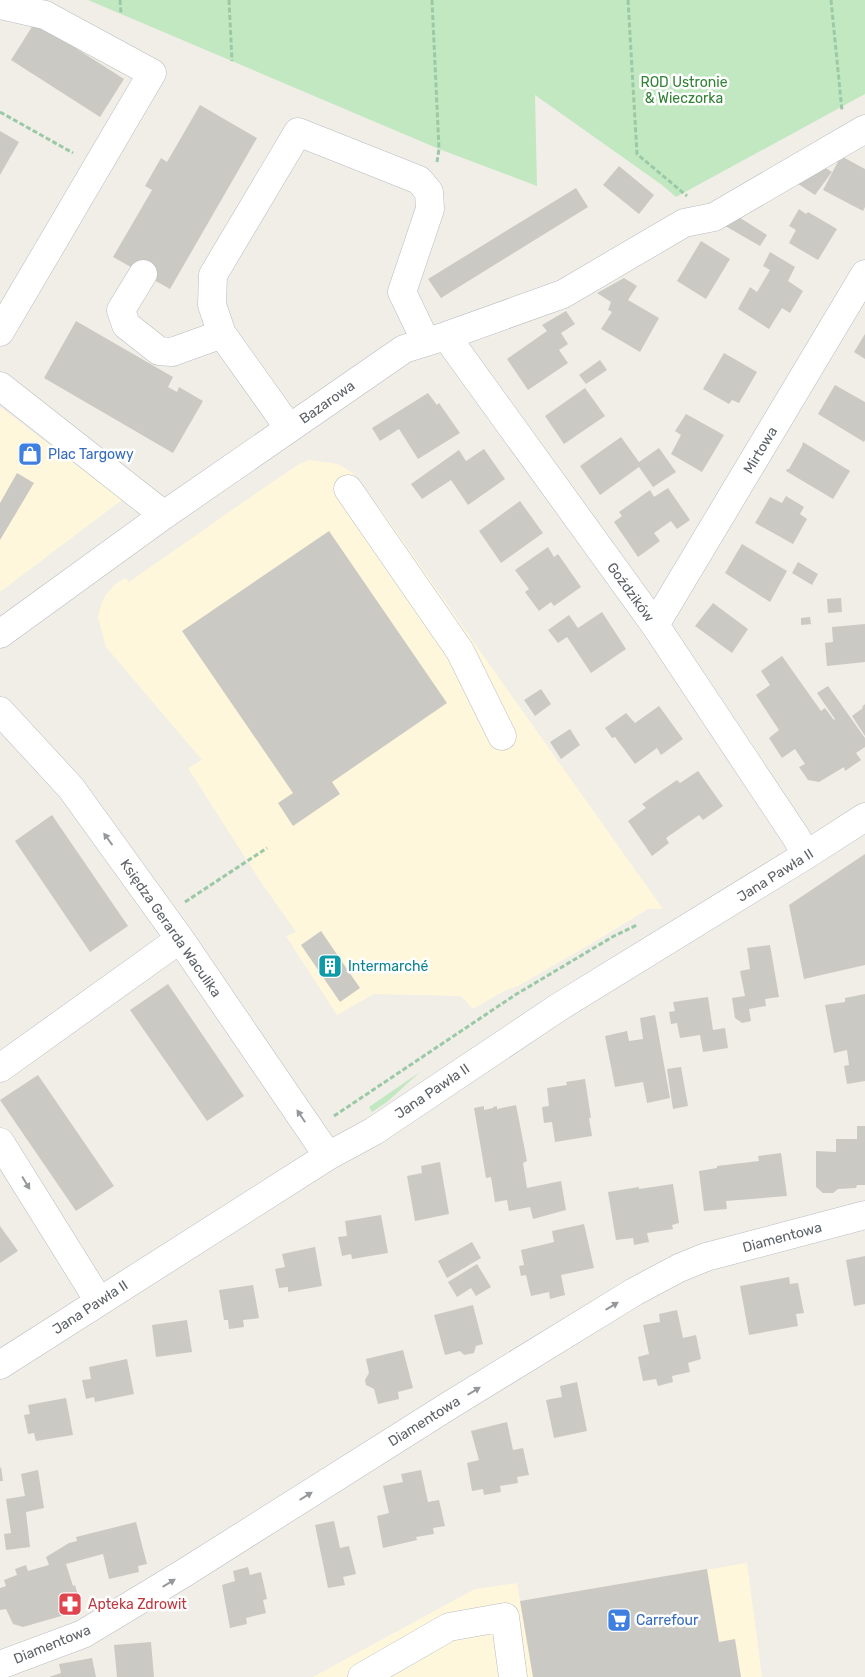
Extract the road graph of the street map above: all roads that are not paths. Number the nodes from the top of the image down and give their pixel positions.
1 (0, 5) edge
2 (858, 133) edge
3 (143, 274) dead end
4 (865, 274) edge
5 (0, 332) edge
6 (222, 334) junction
7 (436, 339) junction
8 (0, 386) edge
9 (289, 428) junction
10 (348, 489) dead end
11 (164, 515) junction
12 (655, 625) junction
13 (0, 634) edge
14 (0, 711) edge
15 (502, 736) dead end
16 (865, 817) edge
17 (806, 855) junction
18 (180, 939) junction
19 (0, 1068) edge
20 (328, 1156) junction
21 (4, 1157) edge
22 (865, 1215) edge
23 (99, 1301) junction
24 (0, 1365) edge
25 (0, 1665) edge
26 (362, 1677) edge
27 (513, 1677) edge

1 - 5 street
2 - 7 street, Bazarowa
3 - 6 street
4 - 12 street, Mirtowa
6 - 7 street, Goździków
6 - 9 street
7 - 9 street, Bazarowa
7 - 12 street, Goździków
8 - 11 street
9 - 11 street, Bazarowa
10 - 15 street
11 - 13 street, Bazarowa
12 - 17 street, Goździków
18 -> 14 street, Księdza Gerarda Waculika
16 - 17 street, Jana Pawła II
17 - 20 street, Jana Pawła II
18 - 19 street
20 -> 18 street, Księdza Gerarda Waculika
20 - 23 street, Jana Pawła II
21 -> 23 street
25 -> 22 street, Diamentowa
23 - 24 street, Jana Pawła II
26 - 27 street

